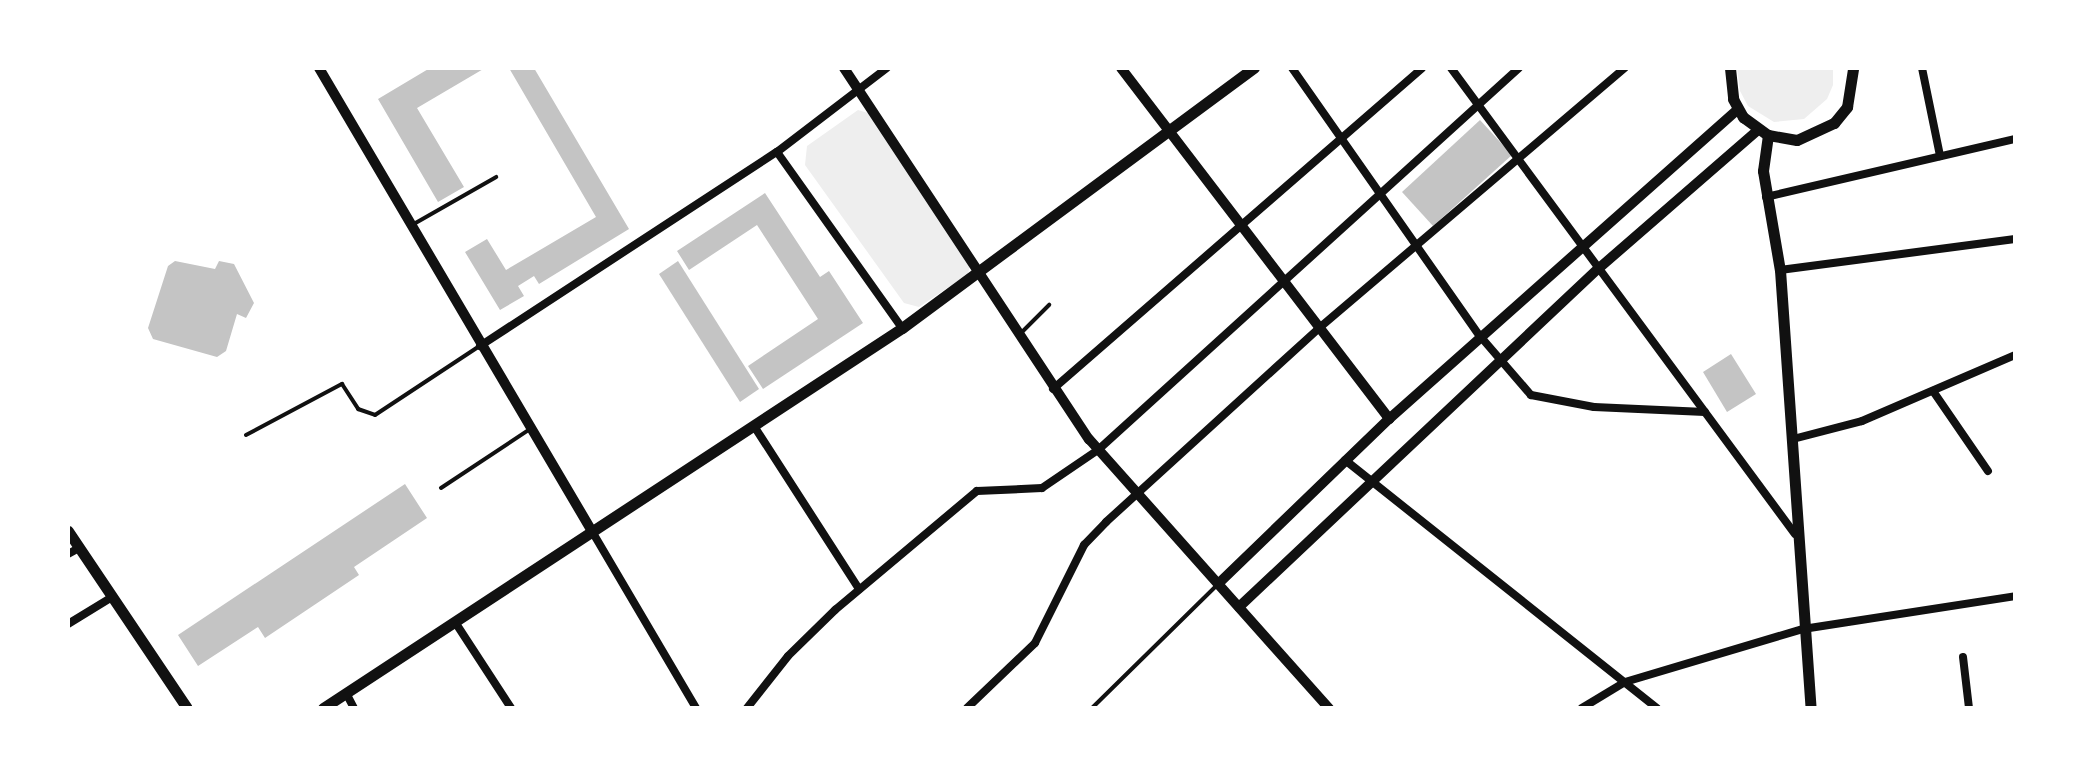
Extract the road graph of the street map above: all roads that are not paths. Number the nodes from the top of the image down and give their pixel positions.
1 (319, 68) edge
2 (844, 68) edge
3 (887, 68) edge
4 (1121, 68) edge
5 (1254, 68) edge
6 (1292, 68) edge
7 (1422, 68) edge
8 (1451, 68) edge
9 (1519, 68) edge
10 (1625, 68) edge
11 (1730, 68) edge
12 (1853, 68) edge
13 (1922, 68) edge
14 (859, 88) junction
15 (1478, 104) junction
16 (1738, 109) junction
17 (1168, 131) junction
18 (1763, 133) junction
19 (1343, 137) junction
20 (2015, 139) edge
21 (777, 152) junction
22 (1940, 156) junction
23 (1517, 157) junction
24 (496, 177) dead end
25 (1382, 193) junction
26 (1766, 197) junction
27 (1242, 224) junction
28 (410, 227) junction
29 (2015, 239) edge
30 (1418, 243) junction
31 (1581, 248) junction
32 (1598, 269) junction
33 (1780, 270) junction
34 (981, 272) junction
35 (1284, 281) junction
36 (1049, 305) dead end
37 (902, 328) junction
38 (1318, 329) junction
39 (1019, 335) junction
40 (1480, 336) junction
41 (479, 346) junction
42 (2015, 355) edge
43 (1500, 362) junction
44 (1053, 389) junction
45 (1933, 391) junction
46 (1705, 412) junction
47 (1389, 419) junction
48 (754, 426) junction
49 (530, 429) junction
50 (246, 435) dead end
51 (1793, 439) junction
52 (1098, 450) junction
53 (1345, 460) junction
54 (1988, 471) dead end
55 (1371, 481) junction
56 (441, 488) dead end
57 (1137, 494) junction
58 (68, 531) edge
59 (593, 533) junction
60 (1795, 534) junction
61 (74, 551) edge
62 (1218, 584) junction
63 (859, 589) junction
64 (2015, 596) edge
65 (112, 597) junction
66 (1239, 607) junction
67 (455, 622) junction
68 (68, 624) edge
69 (1803, 629) junction
70 (1963, 657) dead end
71 (1625, 682) junction
72 (346, 693) junction
73 (187, 708) edge
74 (323, 708) edge
75 (354, 708) edge
76 (511, 708) edge
77 (696, 708) edge
78 (747, 708) edge
79 (967, 708) edge
80 (1092, 708) edge
81 (1329, 708) edge
82 (1582, 708) edge
83 (1657, 708) edge
84 (1811, 708) edge
85 (1969, 708) edge

1 - 28 street
2 - 14 street
3 - 14 street
4 - 17 street
5 - 17 main road
6 - 19 street
7 - 19 street
8 - 15 street
9 - 15 street
10 - 23 street
11 - 16 main road
12 - 18 main road
13 - 22 street
14 - 21 street
14 - 34 street
15 - 23 street
15 - 25 street
16 - 18 main road
16 - 31 street
17 - 27 street
17 - 34 main road
18 - 26 main road
18 - 32 street
19 - 25 street
19 - 27 street
20 - 22 street
21 - 37 street
21 - 41 street
22 - 26 street
23 - 30 street
23 - 31 street
24 - 28 lane
25 - 30 street
25 - 35 street
26 - 33 main road
27 - 35 street
27 - 44 street
28 - 41 street
29 - 33 street
30 - 38 street
30 - 40 street
31 - 32 street
31 - 40 street
32 - 43 street
32 - 46 street
33 - 51 main road
34 - 37 main road
34 - 39 street
35 - 38 street
35 - 52 street
36 - 39 lane
37 - 48 main road
38 - 47 street
38 - 57 street
39 - 44 street
40 - 43 street
40 - 47 street
41 - 49 street
41 - 50 lane
42 - 45 street
43 - 46 street
43 - 55 street
44 - 52 street
45 - 51 street
45 - 54 street
46 - 60 street
47 - 53 street
48 - 59 main road
48 - 63 street
49 - 56 lane
49 - 59 street
51 - 60 main road
52 - 57 street
52 - 63 street
53 - 55 street
53 - 62 street
55 - 66 street
55 - 71 street
57 - 62 street
57 - 79 street
58 - 61 main road
59 - 67 main road
59 - 77 street
60 - 69 main road
61 - 65 main road
62 - 66 street
62 - 80 lane
63 - 78 street
64 - 69 street
65 - 68 street
65 - 73 main road
66 - 81 street
67 - 72 main road
67 - 76 street
69 - 71 street
69 - 84 main road
70 - 85 street
71 - 82 street
71 - 83 street
72 - 74 main road
72 - 75 street

